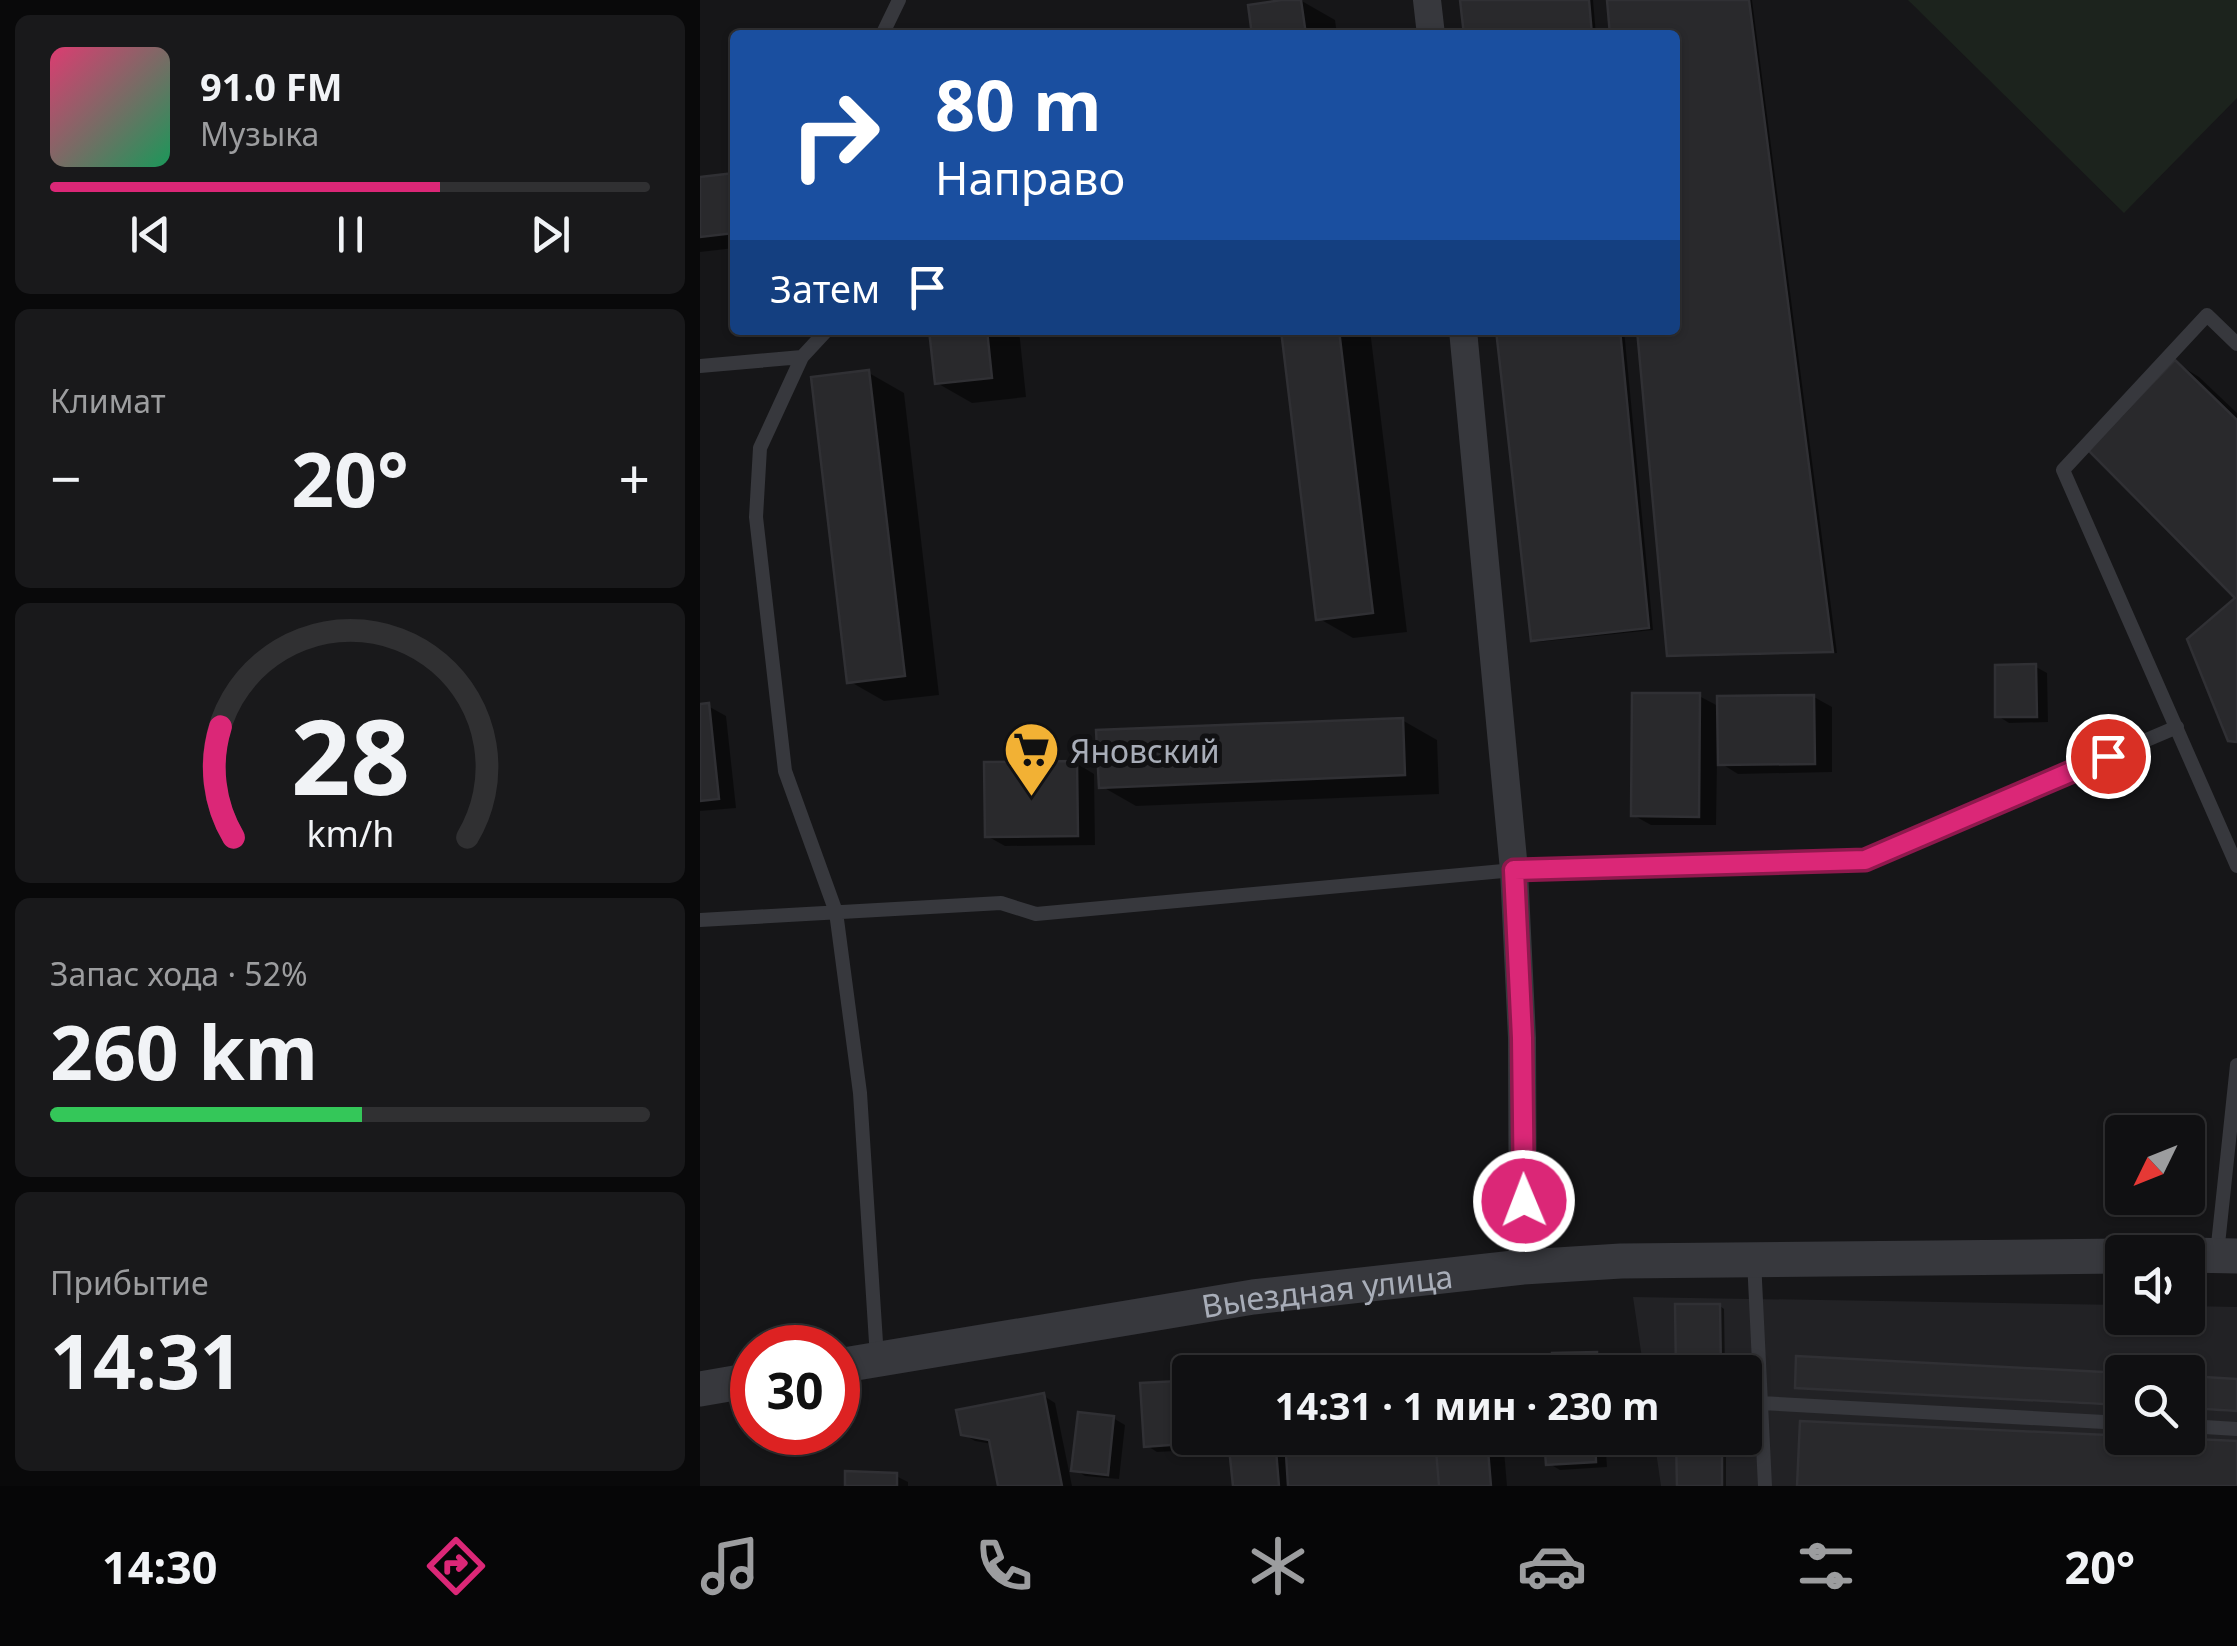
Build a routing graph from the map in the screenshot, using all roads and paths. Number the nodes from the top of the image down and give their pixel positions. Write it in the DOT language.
graph roads {
  1 [pos="899,0"];
  2 [pos="1427,0"];
  3 [pos="884,30"];
  4 [pos="1430,30"];
  5 [pos="822,335"];
  6 [pos="1463,335"];
  7 [pos="2237,344"];
  8 [pos="802,357"];
  9 [pos="700,366"];
  10 [pos="2177,727"];
  11 [pos="2237,866"];
  12 [pos="1514,870"];
  13 [pos="836,912"];
  14 [pos="700,920"];
  15 [pos="2237,1065"];
  16 [pos="2235,1106"];
  17 [pos="2214,1255"];
  18 [pos="2105,1256"];
  19 [pos="1754,1260"];
  20 [pos="1524,1267"];
  21 [pos="1759,1355"];
  22 [pos="877,1360"];
  23 [pos="860,1363"];
  24 [pos="730,1384"];
  25 [pos="700,1389"];
  26 [pos="1762,1402"];
  27 [pos="2105,1421"];
  28 [pos="2205,1427"];
  29 [pos="2237,1429"];
  30 [pos="1762,1430"];
  31 [pos="1764,1486"];
  1 -- 3 [label="lane"];
  2 -- 4 [label="street"];
  5 -- 8 [label="lane"];
  6 -- 12 [label="street"];
  7 -- 10 [label="lane"];
  8 -- 9 [label="lane"];
  8 -- 13 [label="lane"];
  10 -- 11 [label="lane"];
  10 -- 12 [label="lane"];
  12 -- 13 [label="lane"];
  12 -- 20 [label="street"];
  13 -- 14 [label="lane"];
  13 -- 22 [label="lane"];
  15 -- 16 [label="lane"];
  16 -- 17 [label="lane"];
  18 -- 19 [label="street, Выездная улица"];
  19 -- 20 [label="street, Выездная улица"];
  19 -- 21 [label="lane"];
  20 -- 22 [label="street, Выездная улица"];
  22 -- 23 [label="street, Выездная улица"];
  24 -- 25 [label="street"];
  26 -- 27 [label="lane"];
  28 -- 29 [label="lane"];
  30 -- 31 [label="lane"];
}
